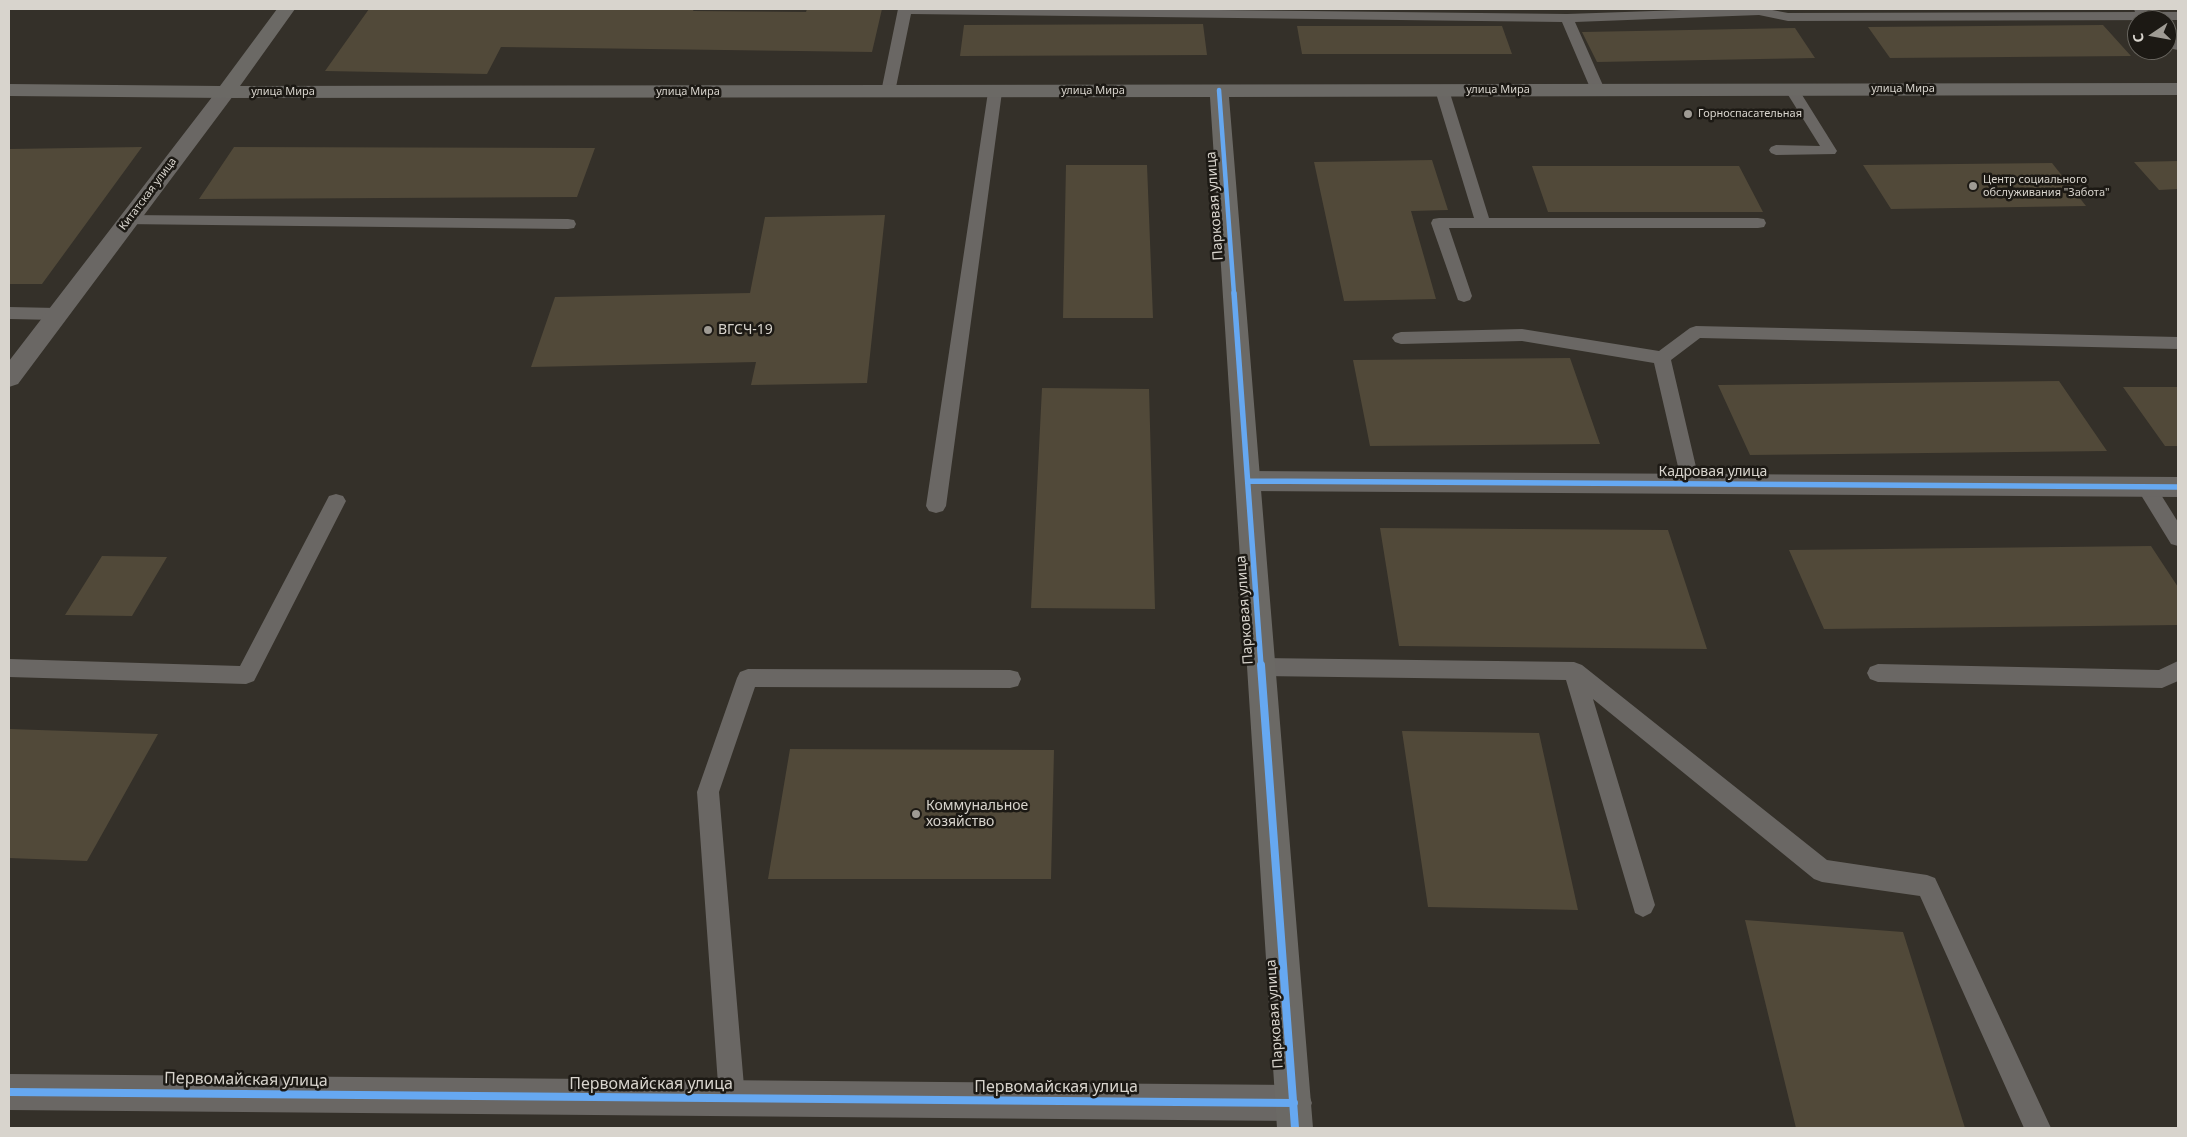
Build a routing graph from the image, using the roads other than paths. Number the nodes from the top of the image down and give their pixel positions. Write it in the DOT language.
graph roads {
  1 [pos="286,9"];
  2 [pos="904,9"];
  3 [pos="2127,15"];
  4 [pos="1567,18"];
  5 [pos="2178,89"];
  6 [pos="9,90"];
  7 [pos="1219,90"];
  8 [pos="1442,90"];
  9 [pos="1598,90"];
  10 [pos="1792,90"];
  11 [pos="226,92"];
  12 [pos="888,92"];
  13 [pos="995,92"];
  14 [pos="1776,150"];
  15 [pos="128,220"];
  16 [pos="1483,223"];
  17 [pos="1758,223"];
  18 [pos="568,224"];
  19 [pos="1464,296"];
  20 [pos="9,314"];
  21 [pos="57,314"];
  22 [pos="1401,338"];
  23 [pos="2178,343"];
  24 [pos="1662,358"];
  25 [pos="9,378"];
  26 [pos="1248,481"];
  27 [pos="1691,484"];
  28 [pos="2146,487"];
  29 [pos="2178,487"];
  30 [pos="336,501"];
  31 [pos="936,506"];
  32 [pos="2178,538"];
  33 [pos="1262,667"];
  34 [pos="9,668"];
  35 [pos="2178,670"];
  36 [pos="1574,671"];
  37 [pos="1878,674"];
  38 [pos="1010,680"];
  39 [pos="1643,905"];
  40 [pos="9,1092"];
  41 [pos="732,1098"];
  42 [pos="1294,1116"];
  43 [pos="2038,1128"];
  1 -- 11 [label="main road, Китатская улица"];
  2 -- 4 [label="lane"];
  2 -- 12 [label="lane"];
  3 -- 4 [label="lane"];
  4 -- 9 [label="lane"];
  5 -- 10 [label="main road, улица Мира"];
  6 -- 11 [label="main road, улица Мира"];
  7 -- 8 [label="main road, улица Мира"];
  7 -- 13 [label="main road, улица Мира"];
  7 -- 26 [label="main road, Парковая улица"];
  8 -- 9 [label="main road, улица Мира"];
  8 -- 16 [label="lane"];
  9 -- 10 [label="main road, улица Мира"];
  10 -- 14 [label="lane"];
  11 -- 12 [label="main road, улица Мира"];
  11 -- 15 [label="street, Китатская улица"];
  12 -- 13 [label="main road, улица Мира"];
  13 -- 31 [label="lane"];
  15 -- 18 [label="lane"];
  15 -- 21 [label="street, Китатская улица"];
  16 -- 17 [label="lane"];
  16 -- 19 [label="lane"];
  20 -- 21 [label="lane"];
  21 -- 25 [label="street, Китатская улица"];
  22 -- 24 [label="lane"];
  23 -- 24 [label="lane"];
  24 -- 27 [label="lane"];
  26 -- 27 [label="street, Кадровая улица"];
  26 -- 33 [label="main road, Парковая улица"];
  27 -- 28 [label="street, Кадровая улица"];
  28 -- 29 [label="street, Кадровая улица"];
  28 -- 32 [label="lane"];
  30 -- 34 [label="lane"];
  33 -- 36 [label="lane"];
  33 -- 42 [label="main road, Парковая улица"];
  35 -- 37 [label="lane"];
  36 -- 39 [label="lane"];
  36 -- 43 [label="lane"];
  38 -- 41 [label="lane"];
  40 -- 41 [label="street, Первомайская улица"];
  41 -- 42 [label="street, Первомайская улица"];
}
